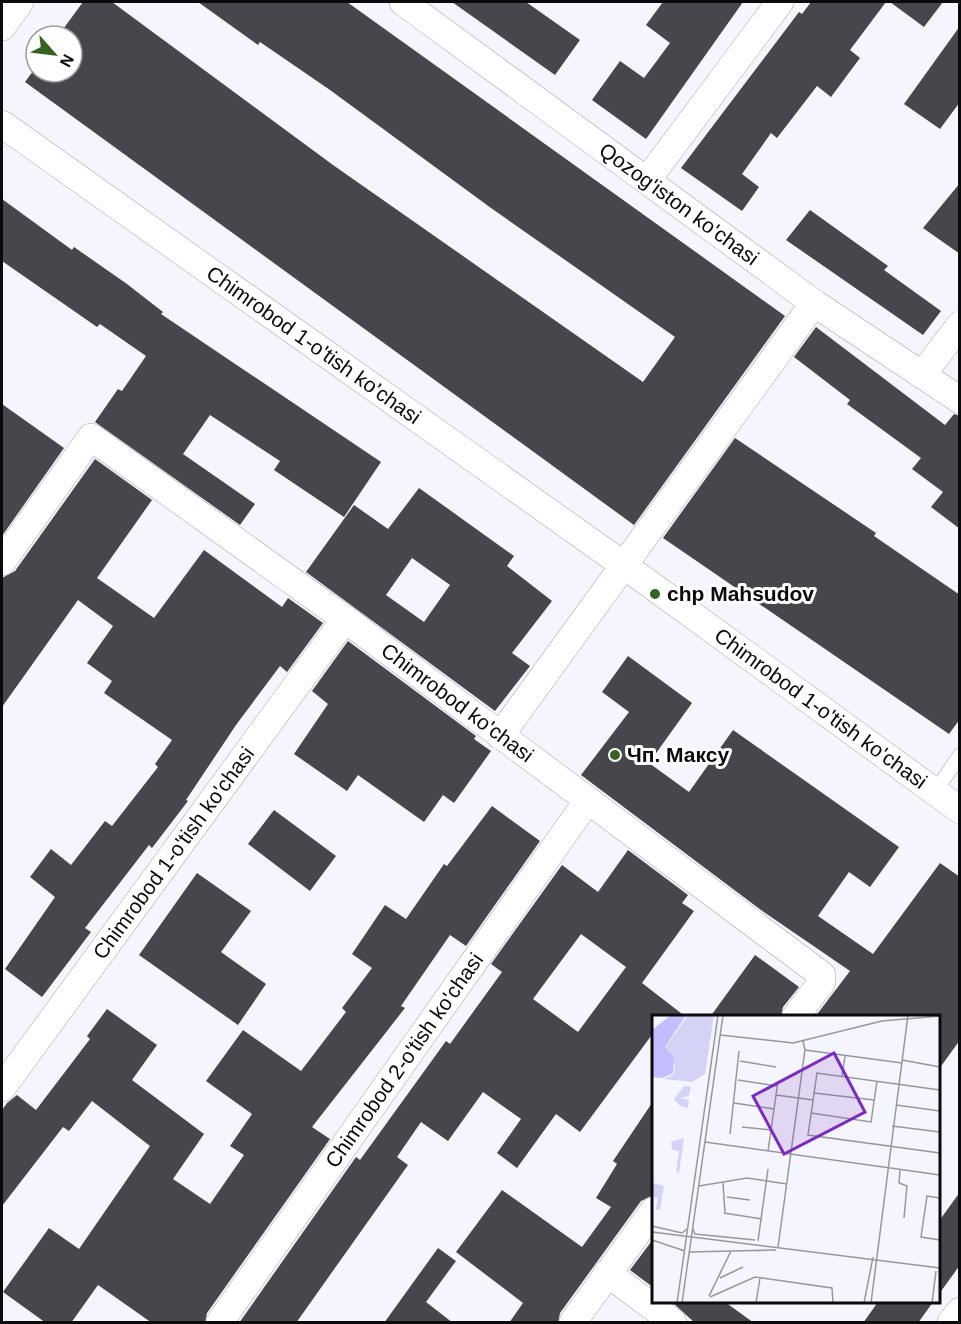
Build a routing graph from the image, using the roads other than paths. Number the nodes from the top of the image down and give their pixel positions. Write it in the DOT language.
graph roads {
  1 [pos="20,2"];
  2 [pos="403,2"];
  3 [pos="780,2"];
  4 [pos="2,27"];
  5 [pos="2,124"];
  6 [pos="648,179"];
  7 [pos="814,303"];
  8 [pos="960,326"];
  9 [pos="922,375"];
  10 [pos="960,400"];
  11 [pos="2,562"];
  12 [pos="625,566"];
  13 [pos="345,619"];
  14 [pos="500,736"];
  15 [pos="960,755"];
  16 [pos="935,792"];
  17 [pos="588,800"];
  18 [pos="960,810"];
  19 [pos="797,1015"];
  20 [pos="2,1088"];
  21 [pos="652,1213"];
  22 [pos="607,1274"];
  23 [pos="960,1311"];
  24 [pos="220,1323"];
  25 [pos="573,1323"];
  26 [pos="673,1323"];
  27 [pos="951,1323"];
  1 -- 4 [label="street"];
  2 -- 6 [label="street, Qozog'iston ko'chasi"];
  3 -- 6 [label="street"];
  5 -- 12 [label="street, Chimrobod 1-o'tish ko'chasi"];
  6 -- 7 [label="street, Qozog'iston ko'chasi"];
  7 -- 9 [label="street, Qozog'iston ko'chasi"];
  7 -- 12 [label="street"];
  8 -- 9 [label="street"];
  9 -- 10 [label="street, Qozog'iston ko'chasi"];
  11 -- 13 [label="street, Chimrobod ko'chasi"];
  12 -- 14 [label="street"];
  12 -- 16 [label="street, Chimrobod 1-o'tish ko'chasi"];
  13 -- 14 [label="street, Chimrobod ko'chasi"];
  13 -- 20 [label="street, Chimrobod 1-o'tish ko'chasi"];
  14 -- 17 [label="street, Chimrobod ko'chasi"];
  15 -- 16 [label="lane"];
  16 -- 18 [label="street, Chimrobod 1-o'tish ko'chasi"];
  17 -- 19 [label="street, Chimrobod ko'chasi"];
  17 -- 24 [label="street, Chimrobod 2-o'tish ko'chasi"];
  21 -- 22 [label="street"];
  22 -- 25 [label="street"];
  22 -- 26 [label="street"];
  23 -- 27 [label="street"];
}
